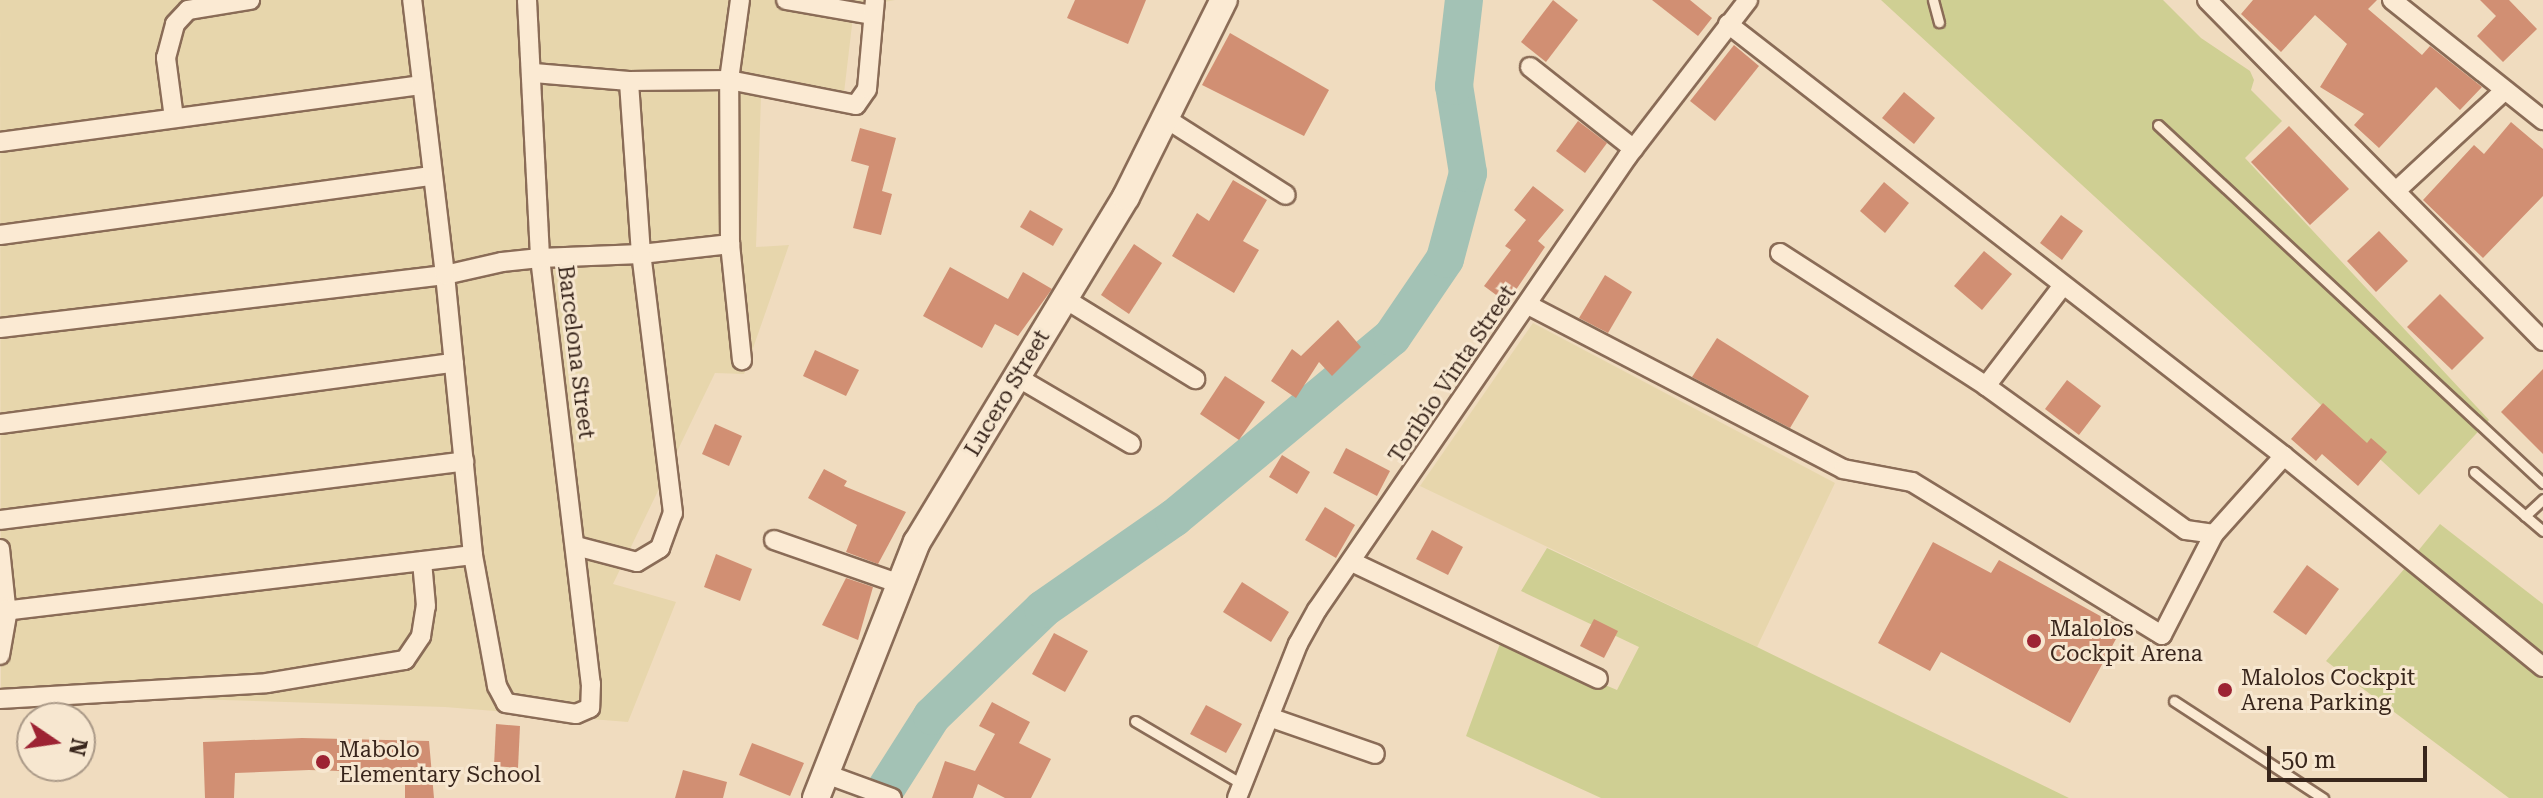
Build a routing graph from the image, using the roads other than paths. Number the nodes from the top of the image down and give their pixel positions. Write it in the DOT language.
graph roads {
  1 [pos="250,0"];
  2 [pos="412,0"];
  3 [pos="527,0"];
  4 [pos="740,0"];
  5 [pos="786,0"];
  6 [pos="1224,0"];
  7 [pos="1748,0"];
  8 [pos="1933,0"];
  9 [pos="2207,0"];
  10 [pos="2392,0"];
  11 [pos="874,7"];
  12 [pos="1939,22"];
  13 [pos="1728,24"];
  14 [pos="1530,67"];
  15 [pos="534,73"];
  16 [pos="729,80"];
  17 [pos="629,81"];
  18 [pos="422,85"];
  19 [pos="2505,90"];
  20 [pos="174,118"];
  21 [pos="1165,118"];
  22 [pos="2543,120"];
  23 [pos="2158,125"];
  24 [pos="0,142"];
  25 [pos="1634,149"];
  26 [pos="433,176"];
  27 [pos="2397,190"];
  28 [pos="1286,195"];
  29 [pos="0,235"];
  30 [pos="730,244"];
  31 [pos="1780,253"];
  32 [pos="641,254"];
  33 [pos="540,258"];
  34 [pos="445,275"];
  35 [pos="2061,288"];
  36 [pos="1065,299"];
  37 [pos="1528,305"];
  38 [pos="0,328"];
  39 [pos="2543,341"];
  40 [pos="742,360"];
  41 [pos="454,363"];
  42 [pos="1017,377"];
  43 [pos="1195,379"];
  44 [pos="1986,386"];
  45 [pos="0,424"];
  46 [pos="1131,444"];
  47 [pos="2284,456"];
  48 [pos="464,461"];
  49 [pos="2474,472"];
  50 [pos="2543,483"];
  51 [pos="2543,499"];
  52 [pos="2525,516"];
  53 [pos="0,520"];
  54 [pos="2543,531"];
  55 [pos="2214,534"];
  56 [pos="774,540"];
  57 [pos="576,546"];
  58 [pos="0,549"];
  59 [pos="473,555"];
  60 [pos="422,561"];
  61 [pos="1352,562"];
  62 [pos="900,584"];
  63 [pos="8,609"];
  64 [pos="0,655"];
  65 [pos="2543,667"];
  66 [pos="1598,679"];
  67 [pos="0,699"];
  68 [pos="2174,701"];
  69 [pos="1269,717"];
  70 [pos="1135,721"];
  71 [pos="1375,754"];
  72 [pos="826,774"];
  73 [pos="1239,791"];
  74 [pos="816,798"];
  75 [pos="892,798"];
  76 [pos="2323,798"];
  1 -- 20 [label="street"];
  2 -- 18 [label="street"];
  3 -- 15 [label="street, Barcelona Street"];
  4 -- 16 [label="street"];
  5 -- 11 [label="street"];
  6 -- 21 [label="street, Lucero Street"];
  7 -- 13 [label="street, Toribio Vinta Street"];
  8 -- 12 [label="lane"];
  9 -- 27 [label="street"];
  10 -- 19 [label="street"];
  11 -- 16 [label="street"];
  13 -- 25 [label="street, Toribio Vinta Street"];
  13 -- 35 [label="street"];
  14 -- 25 [label="street"];
  15 -- 17 [label="street"];
  15 -- 33 [label="street, Barcelona Street"];
  16 -- 17 [label="street"];
  16 -- 30 [label="street"];
  17 -- 32 [label="street"];
  18 -- 20 [label="street"];
  18 -- 26 [label="street"];
  19 -- 22 [label="street"];
  19 -- 27 [label="street"];
  20 -- 24 [label="street"];
  21 -- 28 [label="street"];
  21 -- 36 [label="street, Lucero Street"];
  23 -- 50 [label="lane"];
  25 -- 37 [label="street, Toribio Vinta Street"];
  26 -- 29 [label="street"];
  26 -- 34 [label="street"];
  27 -- 39 [label="street"];
  30 -- 32 [label="street"];
  30 -- 40 [label="street"];
  31 -- 44 [label="street"];
  32 -- 33 [label="street"];
  32 -- 57 [label="street"];
  33 -- 34 [label="street"];
  33 -- 57 [label="street, Barcelona Street"];
  34 -- 38 [label="street"];
  34 -- 41 [label="street"];
  35 -- 44 [label="street"];
  35 -- 47 [label="street"];
  36 -- 42 [label="street, Lucero Street"];
  36 -- 43 [label="street"];
  37 -- 55 [label="street"];
  37 -- 61 [label="street, Toribio Vinta Street"];
  41 -- 45 [label="street"];
  41 -- 48 [label="street"];
  42 -- 46 [label="street"];
  42 -- 62 [label="street, Lucero Street"];
  44 -- 55 [label="street"];
  47 -- 55 [label="street"];
  47 -- 65 [label="street"];
  48 -- 53 [label="street"];
  48 -- 59 [label="street"];
  49 -- 52 [label="lane"];
  51 -- 52 [label="lane"];
  52 -- 54 [label="lane"];
  56 -- 62 [label="street"];
  57 -- 59 [label="street, Barcelona Street"];
  58 -- 63 [label="street"];
  59 -- 60 [label="street"];
  60 -- 63 [label="street"];
  60 -- 67 [label="street"];
  61 -- 66 [label="street"];
  61 -- 69 [label="street, Toribio Vinta Street"];
  62 -- 72 [label="street, Lucero Street"];
  63 -- 64 [label="street"];
  68 -- 76 [label="lane"];
  69 -- 71 [label="street"];
  69 -- 73 [label="street, Toribio Vinta Street"];
  70 -- 73 [label="lane"];
  72 -- 74 [label="street, Lucero Street"];
  72 -- 75 [label="street"];
}
